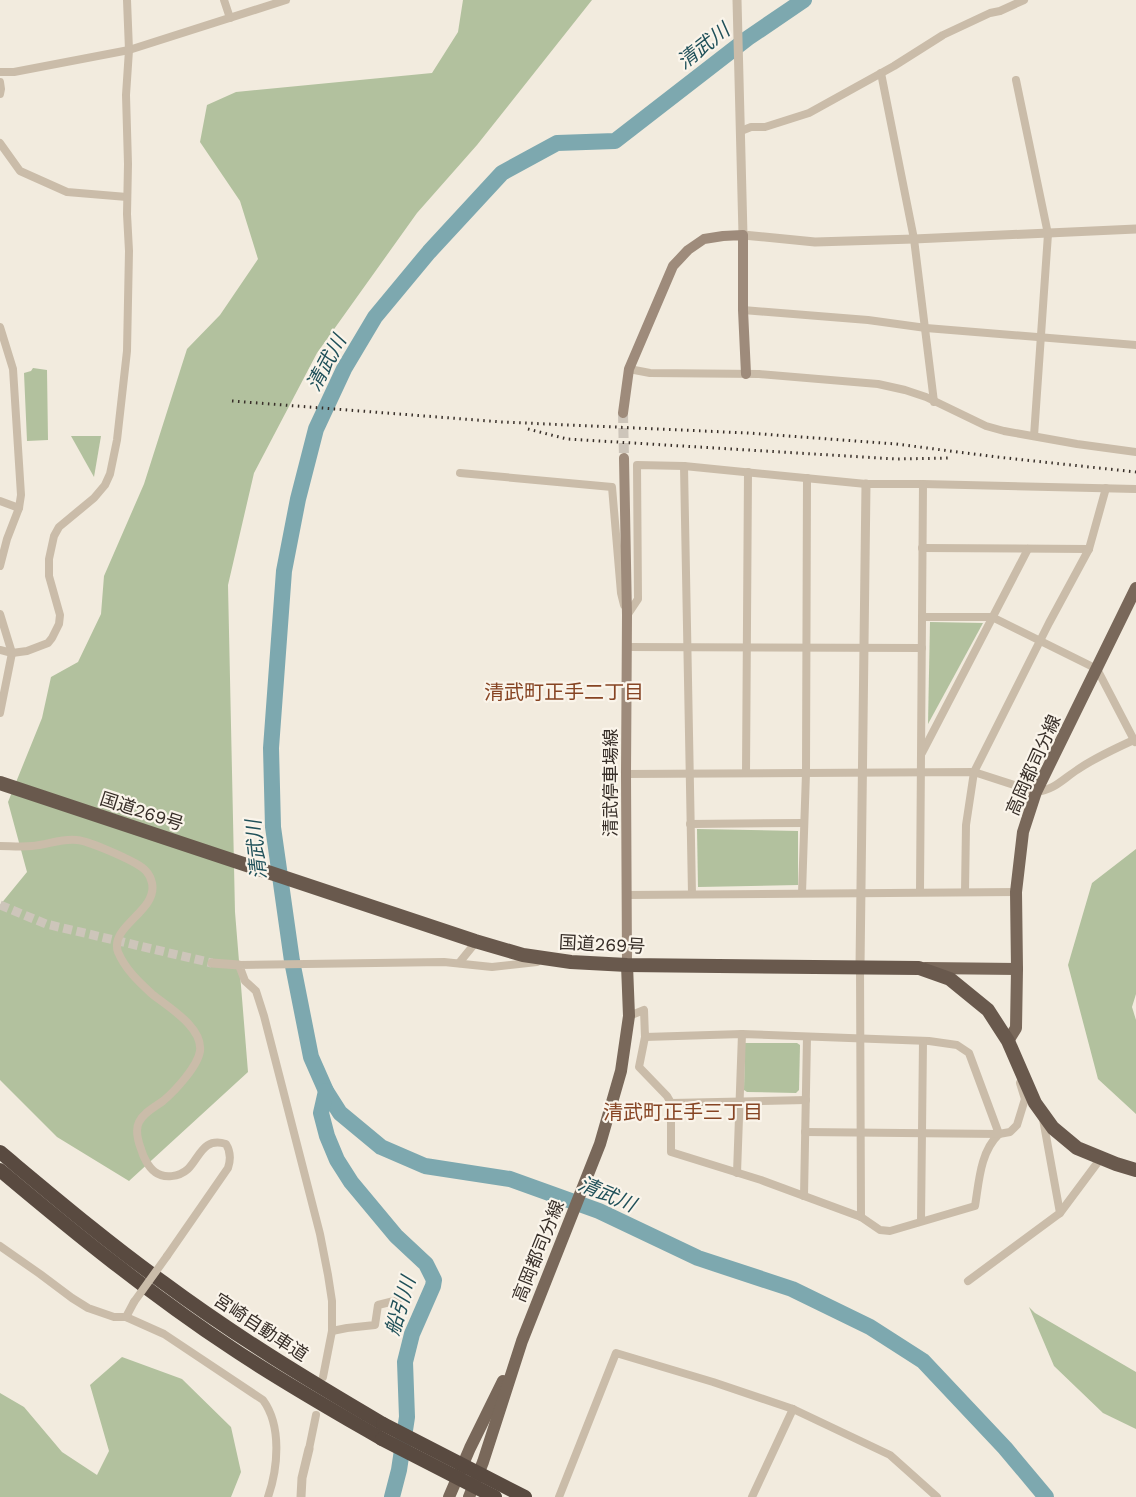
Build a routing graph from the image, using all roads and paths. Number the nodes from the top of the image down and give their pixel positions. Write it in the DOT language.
graph roads {
  1 [pos="126,0"];
  2 [pos="224,0"];
  3 [pos="286,0"];
  4 [pos="737,0"];
  5 [pos="1024,0"];
  6 [pos="230,18"];
  7 [pos="129,50"];
  8 [pos="0,72"];
  9 [pos="881,73"];
  10 [pos="1016,80"];
  11 [pos="0,82"];
  12 [pos="0,94"];
  13 [pos="741,131"];
  14 [pos="0,143"];
  15 [pos="127,197"];
  16 [pos="1136,229"];
  17 [pos="1048,234"];
  18 [pos="743,235"];
  19 [pos="914,239"];
  20 [pos="743,310"];
  21 [pos="0,327"];
  22 [pos="926,328"];
  23 [pos="1041,337"];
  24 [pos="1136,345"];
  25 [pos="629,369"];
  26 [pos="746,374"];
  27 [pos="934,402"];
  28 [pos="623,413"];
  29 [pos="1034,436"];
  30 [pos="1136,452"];
  31 [pos="624,458"];
  32 [pos="684,466"];
  33 [pos="748,472"];
  34 [pos="460,473"];
  35 [pos="807,478"];
  36 [pos="866,484"];
  37 [pos="923,484"];
  38 [pos="1106,488"];
  39 [pos="1136,489"];
  40 [pos="0,501"];
  41 [pos="19,508"];
  42 [pos="922,548"];
  43 [pos="1028,549"];
  44 [pos="1089,549"];
  45 [pos="0,566"];
  46 [pos="1135,595"];
  47 [pos="0,614"];
  48 [pos="627,615"];
  49 [pos="922,617"];
  50 [pos="992,617"];
  51 [pos="1040,641"];
  52 [pos="627,647"];
  53 [pos="687,647"];
  54 [pos="747,647"];
  55 [pos="807,647"];
  56 [pos="864,648"];
  57 [pos="922,648"];
  58 [pos="0,650"];
  59 [pos="12,653"];
  60 [pos="1097,669"];
  61 [pos="0,713"];
  62 [pos="1135,741"];
  63 [pos="921,756"];
  64 [pos="974,771"];
  65 [pos="862,772"];
  66 [pos="921,772"];
  67 [pos="746,773"];
  68 [pos="806,773"];
  69 [pos="626,774"];
  70 [pos="690,774"];
  71 [pos="0,783"];
  72 [pos="1036,792"];
  73 [pos="804,823"];
  74 [pos="690,824"];
  75 [pos="0,846"];
  76 [pos="861,892"];
  77 [pos="920,892"];
  78 [pos="965,892"];
  79 [pos="1016,892"];
  80 [pos="802,893"];
  81 [pos="627,894"];
  82 [pos="692,894"];
  83 [pos="475,941"];
  84 [pos="571,962"];
  85 [pos="212,963"];
  86 [pos="459,963"];
  87 [pos="627,964"];
  88 [pos="239,965"];
  89 [pos="860,967"];
  90 [pos="919,968"];
  91 [pos="1017,969"];
  92 [pos="629,1016"];
  93 [pos="742,1034"];
  94 [pos="645,1037"];
  95 [pos="807,1037"];
  96 [pos="860,1039"];
  97 [pos="923,1041"];
  98 [pos="1008,1041"];
  99 [pos="806,1100"];
  100 [pos="740,1102"];
  101 [pos="670,1104"];
  102 [pos="1041,1112"];
  103 [pos="805,1132"];
  104 [pos="861,1133"];
  105 [pos="923,1133"];
  106 [pos="999,1134"];
  107 [pos="0,1152"];
  108 [pos="1101,1158"];
  109 [pos="0,1170"];
  110 [pos="1136,1170"];
  111 [pos="737,1173"];
  112 [pos="804,1196"];
  113 [pos="1060,1213"];
  114 [pos="861,1217"];
  115 [pos="921,1221"];
  116 [pos="0,1246"];
  117 [pos="968,1281"];
  118 [pos="398,1299"];
  119 [pos="126,1317"];
  120 [pos="332,1331"];
  121 [pos="522,1341"];
  122 [pos="323,1377"];
  123 [pos="793,1409"];
  124 [pos="316,1415"];
  125 [pos="309,1449"];
  126 [pos="268,1497"];
  127 [pos="301,1497"];
  128 [pos="449,1497"];
  129 [pos="469,1497"];
  130 [pos="495,1497"];
  131 [pos="525,1497"];
  132 [pos="559,1497"];
  133 [pos="752,1497"];
  134 [pos="937,1497"];
  1 -- 7 [label="street"];
  2 -- 6 [label="street"];
  3 -- 6 [label="street"];
  4 -- 13 [label="street"];
  5 -- 9 [label="street"];
  6 -- 7 [label="street"];
  7 -- 8 [label="street"];
  7 -- 15 [label="street"];
  9 -- 13 [label="street"];
  9 -- 19 [label="street"];
  10 -- 17 [label="street"];
  11 -- 12 [label="street"];
  13 -- 18 [label="street"];
  14 -- 15 [label="street"];
  15 -- 59 [label="street"];
  16 -- 17 [label="street"];
  17 -- 19 [label="street"];
  17 -- 23 [label="street"];
  18 -- 19 [label="street"];
  18 -- 20 [label="main road"];
  18 -- 25 [label="main road"];
  19 -- 22 [label="street"];
  20 -- 22 [label="street"];
  20 -- 26 [label="main road"];
  21 -- 41 [label="street"];
  22 -- 23 [label="street"];
  22 -- 27 [label="street"];
  23 -- 24 [label="street"];
  23 -- 29 [label="street"];
  25 -- 26 [label="street"];
  25 -- 28 [label="main road"];
  26 -- 27 [label="street"];
  27 -- 29 [label="street"];
  29 -- 30 [label="street"];
  31 -- 48 [label="main road, 清武停車場線"];
  32 -- 33 [label="street"];
  32 -- 48 [label="street"];
  32 -- 53 [label="street"];
  33 -- 35 [label="street"];
  33 -- 54 [label="street"];
  34 -- 48 [label="street"];
  35 -- 36 [label="street"];
  35 -- 55 [label="street"];
  36 -- 37 [label="street"];
  36 -- 56 [label="street"];
  37 -- 38 [label="street"];
  37 -- 42 [label="street"];
  38 -- 39 [label="street"];
  38 -- 44 [label="street"];
  40 -- 41 [label="street"];
  41 -- 45 [label="street"];
  42 -- 43 [label="street"];
  42 -- 49 [label="street"];
  43 -- 44 [label="street"];
  43 -- 50 [label="street"];
  44 -- 51 [label="street"];
  46 -- 60 [label="main road, 高岡都司分線"];
  47 -- 59 [label="street"];
  48 -- 52 [label="main road, 清武停車場線"];
  49 -- 50 [label="street"];
  49 -- 57 [label="street"];
  50 -- 51 [label="street"];
  50 -- 63 [label="street"];
  51 -- 60 [label="street"];
  51 -- 64 [label="street"];
  52 -- 53 [label="street"];
  52 -- 69 [label="main road, 清武停車場線"];
  53 -- 54 [label="street"];
  53 -- 70 [label="street"];
  54 -- 55 [label="street"];
  54 -- 67 [label="street"];
  55 -- 56 [label="street"];
  55 -- 68 [label="street"];
  56 -- 57 [label="street"];
  56 -- 65 [label="street"];
  57 -- 63 [label="street"];
  58 -- 59 [label="street"];
  59 -- 61 [label="street"];
  60 -- 62 [label="street"];
  60 -- 72 [label="main road, 高岡都司分線"];
  62 -- 72 [label="street"];
  63 -- 66 [label="street"];
  64 -- 66 [label="street"];
  64 -- 72 [label="street"];
  64 -- 78 [label="street"];
  65 -- 66 [label="street"];
  65 -- 68 [label="street"];
  65 -- 76 [label="street"];
  66 -- 77 [label="street"];
  67 -- 68 [label="street"];
  67 -- 70 [label="street"];
  68 -- 73 [label="street"];
  69 -- 70 [label="street"];
  69 -- 81 [label="main road, 清武停車場線"];
  70 -- 74 [label="street"];
  71 -- 83 [label="highway, 国道269号"];
  72 -- 79 [label="main road, 高岡都司分線"];
  73 -- 74 [label="street"];
  73 -- 80 [label="street"];
  74 -- 82 [label="street"];
  75 -- 119 [label="street, bridge"];
  76 -- 77 [label="street"];
  76 -- 80 [label="street"];
  76 -- 89 [label="street"];
  77 -- 78 [label="street"];
  78 -- 79 [label="street"];
  79 -- 91 [label="main road, 高岡都司分線"];
  80 -- 82 [label="street"];
  81 -- 82 [label="street"];
  81 -- 87 [label="main road, 清武停車場線"];
  83 -- 84 [label="highway, 国道269号"];
  83 -- 86 [label="street"];
  84 -- 86 [label="street"];
  84 -- 87 [label="highway, 国道269号"];
  85 -- 88 [label="street"];
  86 -- 88 [label="street"];
  87 -- 89 [label="highway, 国道269号"];
  87 -- 92 [label="main road, 高岡都司分線"];
  88 -- 120 [label="street"];
  89 -- 90 [label="highway, 国道269号"];
  89 -- 96 [label="street"];
  90 -- 91 [label="main road"];
  90 -- 98 [label="highway, 国道269号"];
  91 -- 98 [label="main road, 高岡都司分線"];
  92 -- 94 [label="street"];
  92 -- 121 [label="main road, 高岡都司分線"];
  93 -- 94 [label="street"];
  93 -- 95 [label="street"];
  93 -- 100 [label="street"];
  94 -- 101 [label="street"];
  95 -- 96 [label="street"];
  95 -- 99 [label="street"];
  96 -- 97 [label="street"];
  96 -- 104 [label="street"];
  97 -- 105 [label="street"];
  97 -- 106 [label="street"];
  98 -- 102 [label="highway, 国道269号"];
  98 -- 106 [label="street"];
  99 -- 100 [label="street"];
  99 -- 103 [label="street"];
  100 -- 101 [label="street"];
  100 -- 111 [label="street"];
  101 -- 111 [label="street"];
  102 -- 108 [label="highway, 国道269号"];
  102 -- 113 [label="street"];
  103 -- 104 [label="street"];
  103 -- 112 [label="street"];
  104 -- 105 [label="street"];
  104 -- 114 [label="street"];
  105 -- 106 [label="street"];
  105 -- 115 [label="street"];
  106 -- 115 [label="street"];
  107 -- 131 [label="highway, 宮崎自動車道, bridge"];
  108 -- 110 [label="highway, 国道269号"];
  108 -- 113 [label="street"];
  109 -- 130 [label="highway, 宮崎自動車道, bridge"];
  111 -- 112 [label="street"];
  112 -- 114 [label="street"];
  113 -- 117 [label="street"];
  114 -- 115 [label="street"];
  116 -- 119 [label="street"];
  118 -- 120 [label="street"];
  119 -- 126 [label="street"];
  120 -- 122 [label="street"];
  121 -- 128 [label="main road, 高岡都司分線"];
  121 -- 129 [label="main road, 高岡都司分線"];
  123 -- 132 [label="street"];
  123 -- 133 [label="street"];
  123 -- 134 [label="street"];
  124 -- 125 [label="street"];
  125 -- 127 [label="street"];
}
